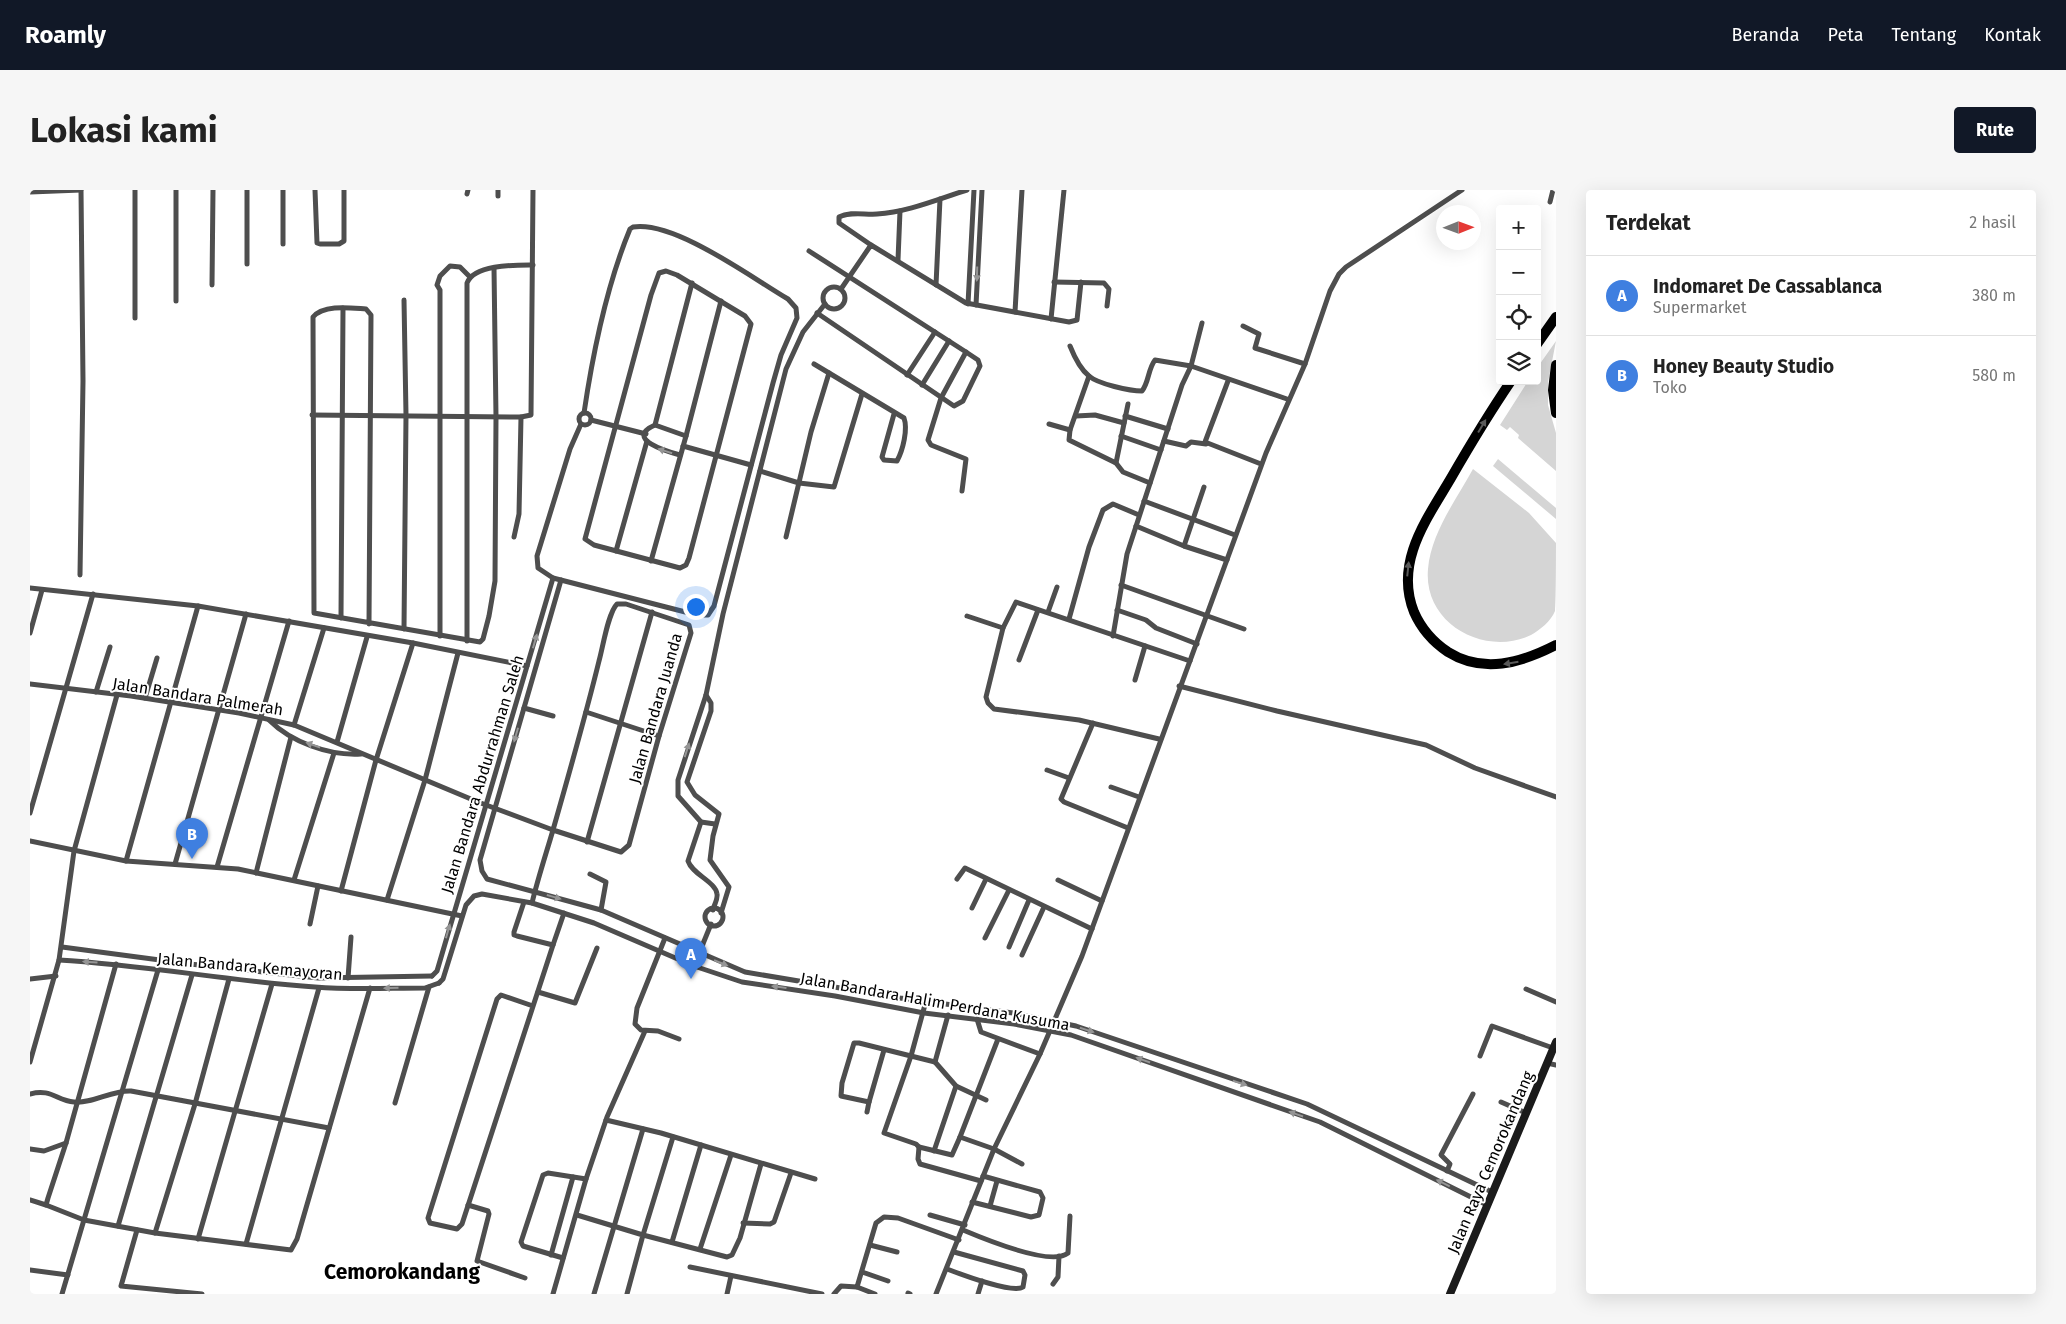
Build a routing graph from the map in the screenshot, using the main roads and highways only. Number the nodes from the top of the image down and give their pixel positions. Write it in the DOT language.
graph roads {
  1 [pos="1556,317"];
  2 [pos="1540,340"];
  3 [pos="1556,366"];
  4 [pos="1509,385"];
  5 [pos="1556,413"];
  6 [pos="1556,646"];
  7 [pos="1555,1045"];
  8 [pos="1450,1294"];
  1 -- 2 [label="highway"];
  3 -- 5 [label="highway"];
  6 -- 4 [label="highway, one-way"];
  7 -- 8 [label="main road, Jalan Raya Cemorokandang"];
}
